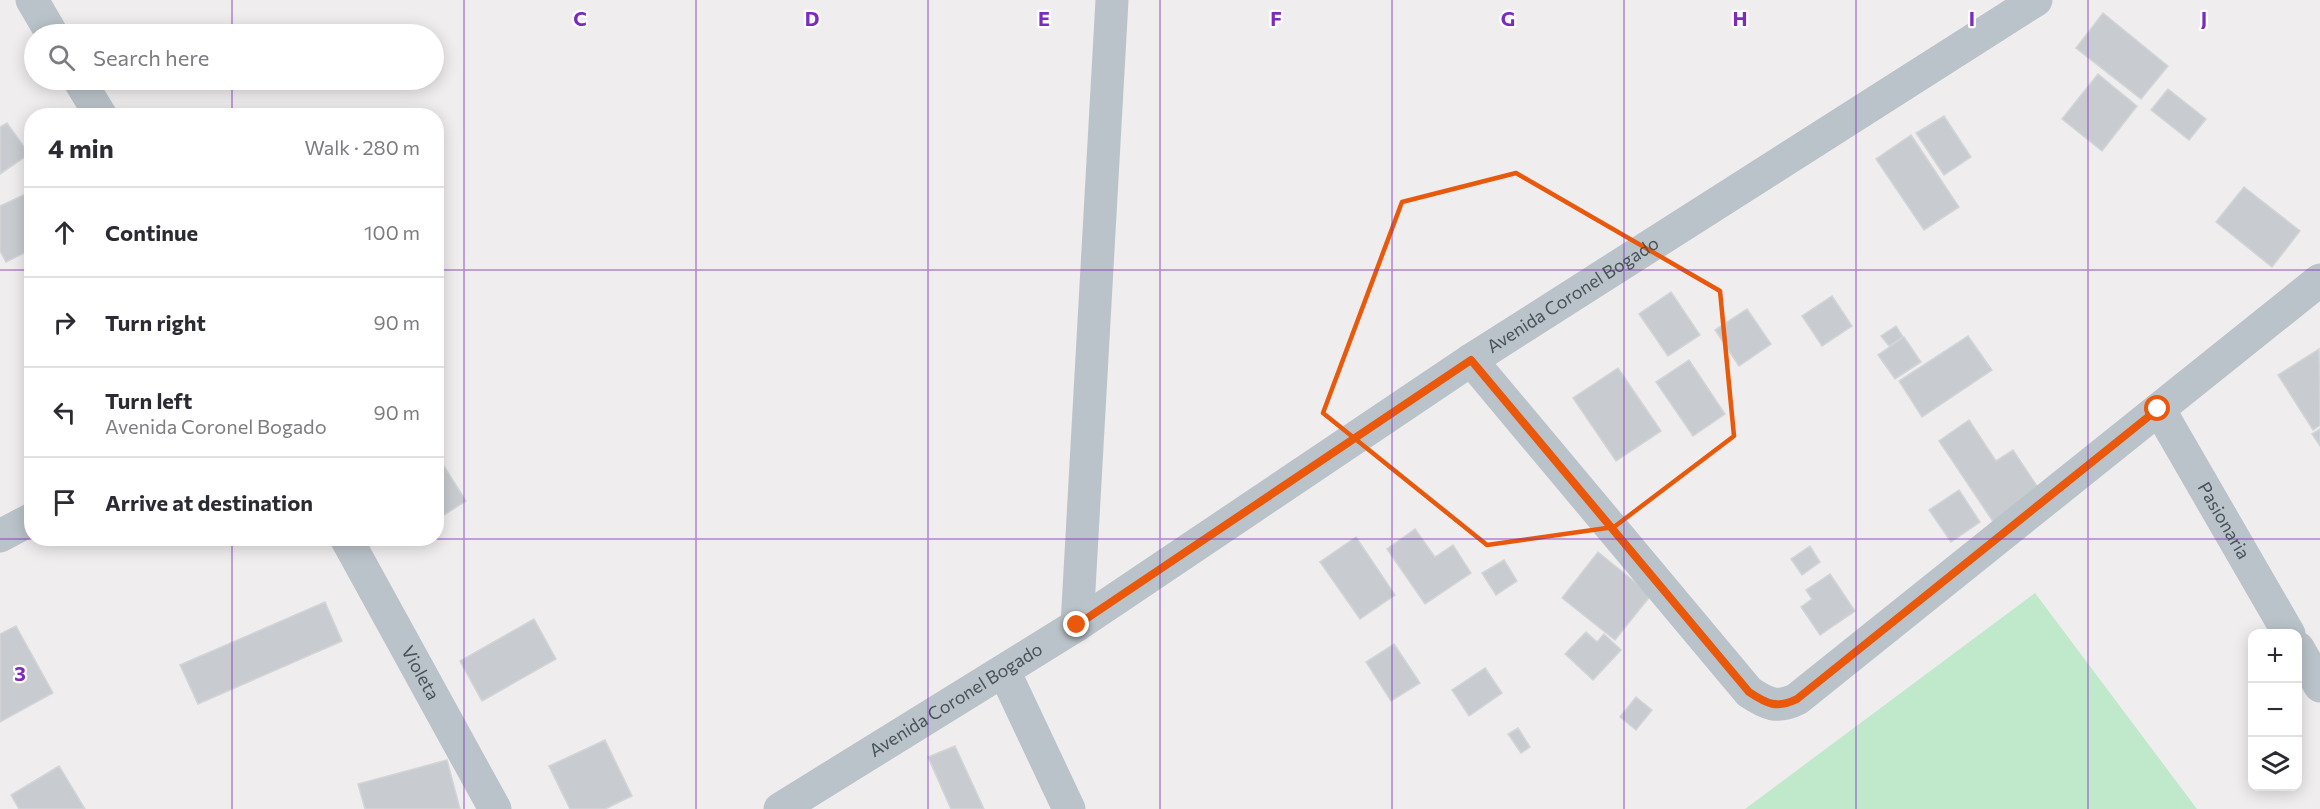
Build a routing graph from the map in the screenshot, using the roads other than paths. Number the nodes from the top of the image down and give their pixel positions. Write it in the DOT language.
graph roads {
  1 [pos="32,0"];
  2 [pos="1112,0"];
  3 [pos="2036,0"];
  4 [pos="46,24"];
  5 [pos="85,90"];
  6 [pos="96,108"];
  7 [pos="2320,280"];
  8 [pos="1471,360"];
  9 [pos="2158,409"];
  10 [pos="24,523"];
  11 [pos="0,536"];
  12 [pos="350,546"];
  13 [pos="1077,625"];
  14 [pos="2287,629"];
  15 [pos="2302,655"];
  16 [pos="1004,671"];
  17 [pos="2320,686"];
  18 [pos="495,809"];
  19 [pos="780,809"];
  20 [pos="1069,809"];
  1 -- 4 [label="street"];
  2 -- 13 [label="street"];
  3 -- 8 [label="street, Avenida Coronel Bogado"];
  5 -- 6 [label="street"];
  7 -- 9 [label="street"];
  8 -- 9 [label="street"];
  8 -- 13 [label="street, Avenida Coronel Bogado"];
  9 -- 14 [label="street, Pasionaria"];
  10 -- 11 [label="street"];
  12 -- 18 [label="street, Violeta"];
  13 -- 16 [label="street, Avenida Coronel Bogado"];
  15 -- 17 [label="street"];
  16 -- 19 [label="street, Avenida Coronel Bogado"];
  16 -- 20 [label="street"];
}
